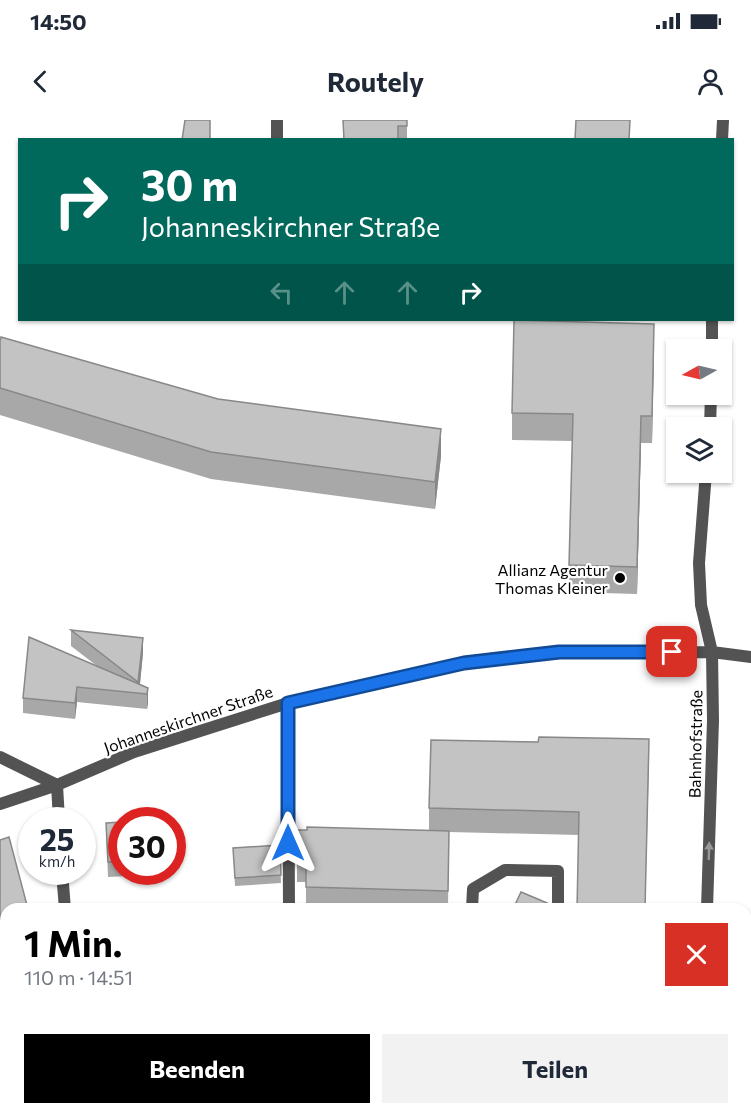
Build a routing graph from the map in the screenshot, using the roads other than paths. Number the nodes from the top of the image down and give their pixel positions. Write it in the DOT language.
graph roads {
  1 [pos="277,120"];
  2 [pos="723,120"];
  3 [pos="277,138"];
  4 [pos="722,138"];
  5 [pos="712,321"];
  6 [pos="712,339"];
  7 [pos="705,483"];
  8 [pos="712,652"];
  9 [pos="751,657"];
  10 [pos="288,703"];
  11 [pos="0,757"];
  12 [pos="57,785"];
  13 [pos="0,804"];
  14 [pos="58,807"];
  15 [pos="63,885"];
  16 [pos="65,903"];
  17 [pos="289,903"];
  18 [pos="472,903"];
  19 [pos="558,903"];
  20 [pos="707,903"];
  1 -- 3 [label="street"];
  2 -- 4 [label="street"];
  5 -- 6 [label="street"];
  7 -- 8 [label="street, Bahnhofstraße"];
  8 -- 9 [label="street, Johanneskirchner Straße"];
  8 -- 10 [label="street, Johanneskirchner Straße"];
  20 -- 8 [label="street, Bahnhofstraße, one-way"];
  10 -- 12 [label="street, Johanneskirchner Straße"];
  10 -- 17 [label="street"];
  11 -- 12 [label="street"];
  12 -- 13 [label="street, Johanneskirchner Straße"];
  12 -- 14 [label="street"];
  15 -- 16 [label="street"];
  18 -- 19 [label="street"];
}
